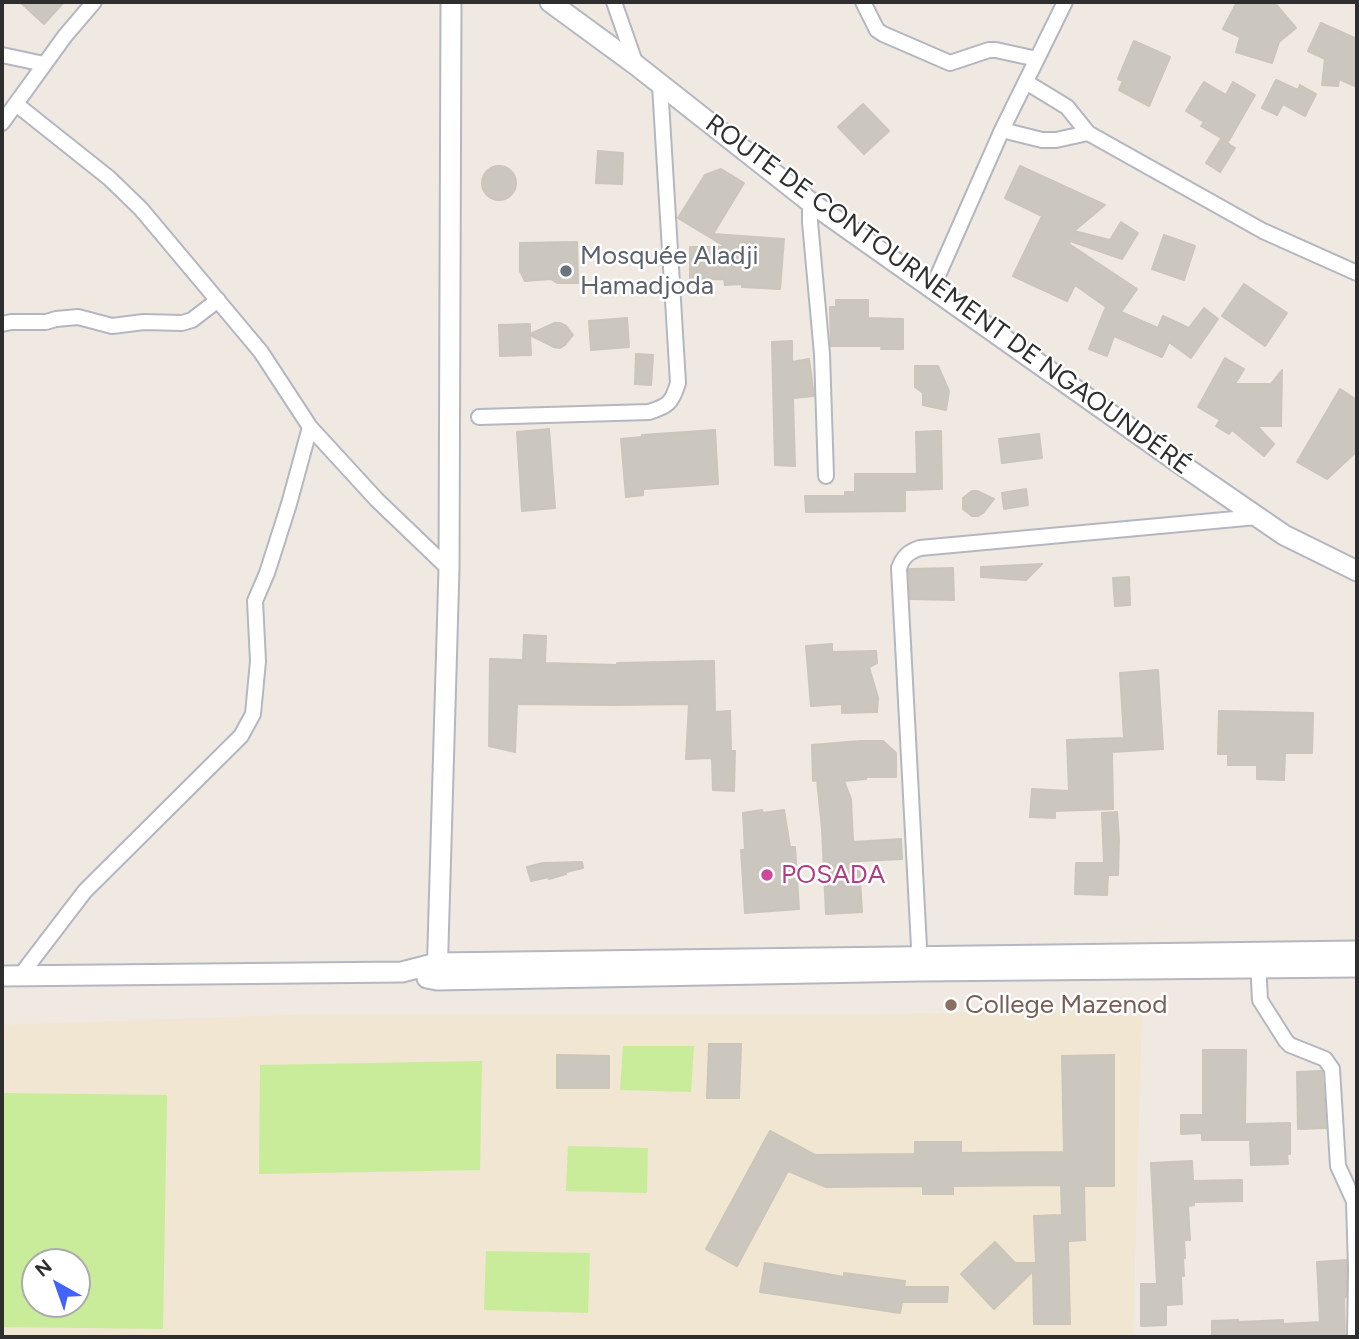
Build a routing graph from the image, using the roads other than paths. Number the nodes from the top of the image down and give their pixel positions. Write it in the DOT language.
graph roads {
  1 [pos="94,2"];
  2 [pos="451,2"];
  3 [pos="550,2"];
  4 [pos="614,2"];
  5 [pos="863,2"];
  6 [pos="1065,2"];
  7 [pos="2,55"];
  8 [pos="1038,59"];
  9 [pos="44,64"];
  10 [pos="636,65"];
  11 [pos="1026,82"];
  12 [pos="660,85"];
  13 [pos="16,104"];
  14 [pos="2,123"];
  15 [pos="1002,130"];
  16 [pos="1088,133"];
  17 [pos="810,202"];
  18 [pos="1357,273"];
  19 [pos="932,289"];
  20 [pos="218,300"];
  21 [pos="2,324"];
  22 [pos="479,417"];
  23 [pos="310,427"];
  24 [pos="826,476"];
  25 [pos="1257,517"];
  26 [pos="449,569"];
  27 [pos="1357,571"];
  28 [pos="1357,951"];
  29 [pos="1258,960"];
  30 [pos="920,964"];
  31 [pos="1357,967"];
  32 [pos="437,972"];
  33 [pos="11,976"];
  34 [pos="1355,1337"];
  1 -- 9 [label="street"];
  2 -- 26 [label="street"];
  3 -- 10 [label="street, ROUTE DE CONTOURNEMENT DE NGAOUNDÉRÉ"];
  4 -- 10 [label="street"];
  5 -- 8 [label="street"];
  6 -- 8 [label="street"];
  7 -- 9 [label="street"];
  8 -- 11 [label="street"];
  9 -- 13 [label="street"];
  10 -- 12 [label="street, ROUTE DE CONTOURNEMENT DE NGAOUNDÉRÉ"];
  11 -- 15 [label="street"];
  11 -- 16 [label="street"];
  12 -- 17 [label="street, ROUTE DE CONTOURNEMENT DE NGAOUNDÉRÉ"];
  12 -- 22 [label="street"];
  13 -- 14 [label="street"];
  13 -- 20 [label="street"];
  15 -- 16 [label="street"];
  15 -- 19 [label="street"];
  16 -- 18 [label="street"];
  17 -- 19 [label="street, ROUTE DE CONTOURNEMENT DE NGAOUNDÉRÉ"];
  17 -- 24 [label="street"];
  19 -- 25 [label="street, ROUTE DE CONTOURNEMENT DE NGAOUNDÉRÉ"];
  20 -- 21 [label="street"];
  20 -- 23 [label="street"];
  23 -- 26 [label="street"];
  23 -- 33 [label="street"];
  25 -- 27 [label="street, ROUTE DE CONTOURNEMENT DE NGAOUNDÉRÉ"];
  25 -- 30 [label="street"];
  26 -- 32 [label="street"];
  28 -- 29 [label="street"];
  29 -- 30 [label="street"];
  29 -- 31 [label="street"];
  29 -- 34 [label="street"];
  30 -- 32 [label="street"];
  32 -- 33 [label="street"];
}
